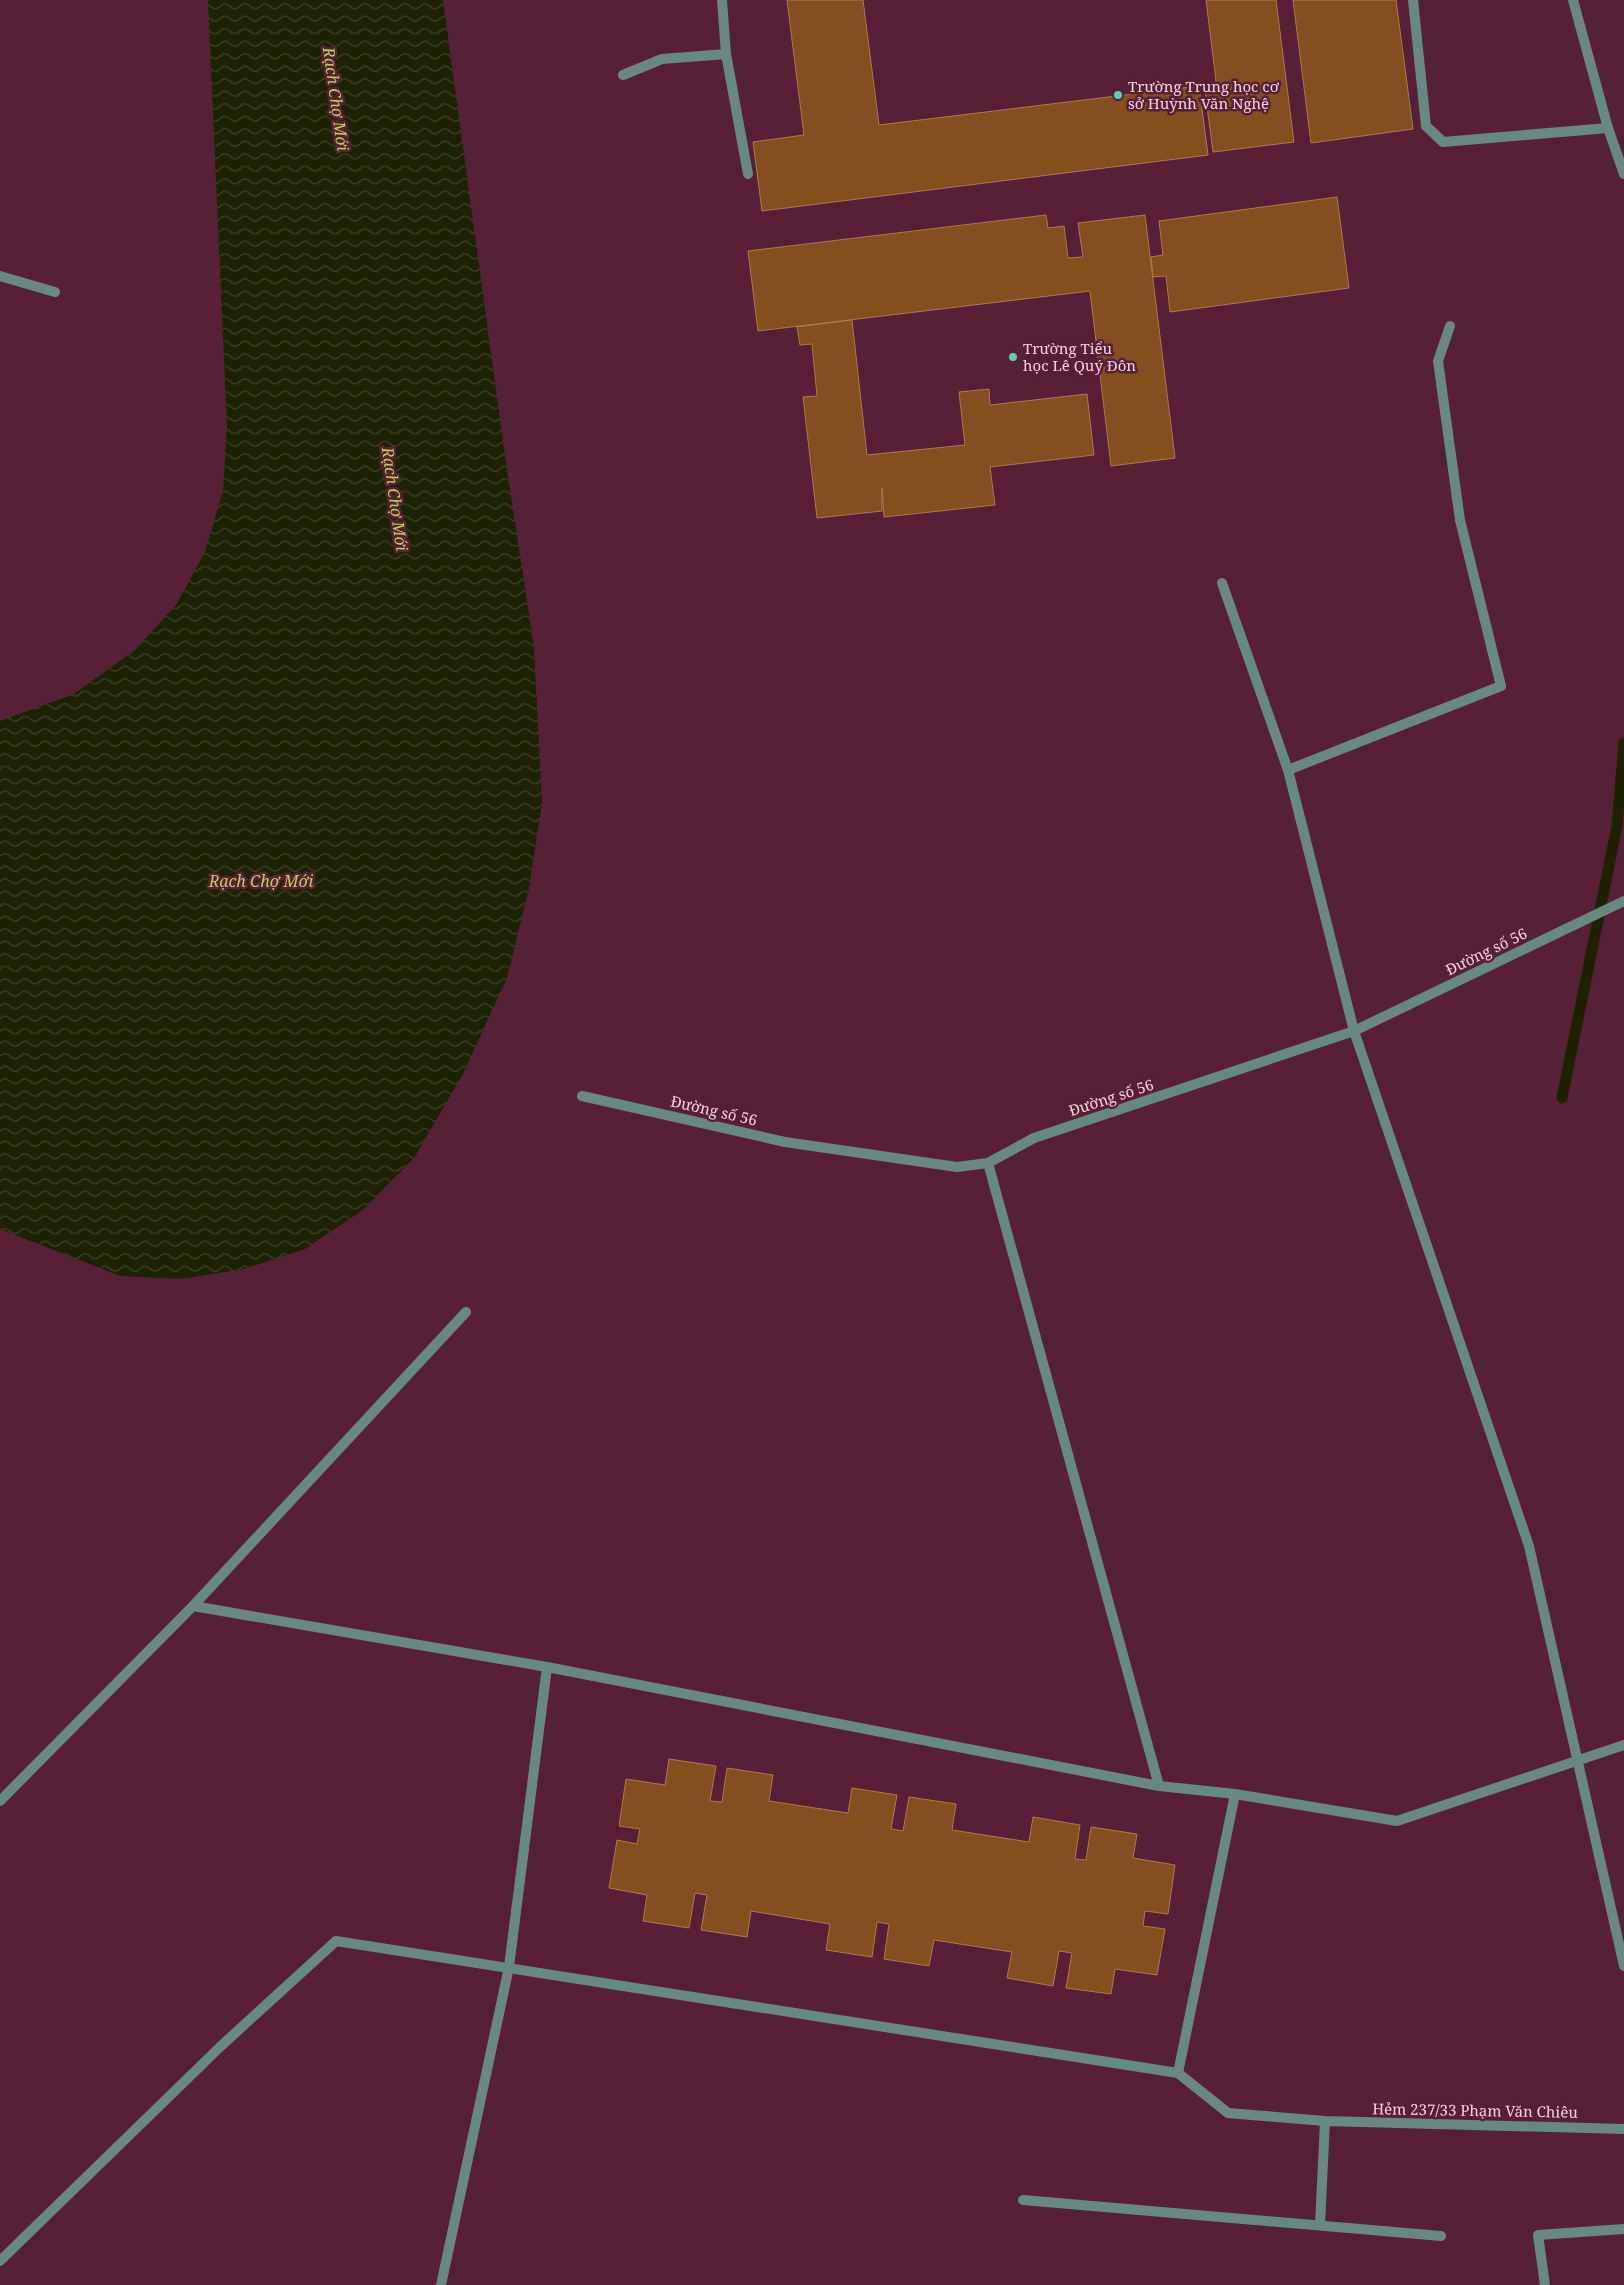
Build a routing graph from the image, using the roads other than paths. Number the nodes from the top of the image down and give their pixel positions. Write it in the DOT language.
graph roads {
  1 [pos="722,0"];
  2 [pos="1413,0"];
  3 [pos="1573,0"];
  4 [pos="726,54"];
  5 [pos="623,75"];
  6 [pos="1608,128"];
  7 [pos="748,174"];
  8 [pos="1624,174"];
  9 [pos="0,276"];
  10 [pos="54,292"];
  11 [pos="1450,326"];
  12 [pos="1222,583"];
  13 [pos="1288,770"];
  14 [pos="1624,901"];
  15 [pos="1354,1031"];
  16 [pos="582,1096"];
  17 [pos="988,1163"];
  18 [pos="466,1312"];
  19 [pos="193,1606"];
  20 [pos="547,1666"];
  21 [pos="1624,1745"];
  22 [pos="1577,1760"];
  23 [pos="1160,1786"];
  24 [pos="1235,1794"];
  25 [pos="0,1800"];
  26 [pos="1624,1966"];
  27 [pos="509,1967"];
  28 [pos="1178,2073"];
  29 [pos="1325,2121"];
  30 [pos="1624,2129"];
  31 [pos="1023,2200"];
  32 [pos="1320,2225"];
  33 [pos="1624,2229"];
  34 [pos="1441,2236"];
  35 [pos="0,2261"];
  36 [pos="441,2285"];
  37 [pos="1545,2285"];
  1 -- 4 [label="street"];
  2 -- 6 [label="street"];
  3 -- 6 [label="street"];
  4 -- 5 [label="street"];
  4 -- 7 [label="street"];
  6 -- 8 [label="street"];
  9 -- 10 [label="street"];
  11 -- 13 [label="street"];
  12 -- 13 [label="street"];
  13 -- 15 [label="street"];
  14 -- 15 [label="street, Đường số 56"];
  15 -- 17 [label="street, Đường số 56"];
  15 -- 22 [label="street"];
  16 -- 17 [label="street, Đường số 56"];
  17 -- 23 [label="street"];
  18 -- 19 [label="street"];
  19 -- 20 [label="street"];
  19 -- 25 [label="street"];
  20 -- 23 [label="street"];
  20 -- 27 [label="street"];
  21 -- 22 [label="street"];
  22 -- 24 [label="street"];
  22 -- 26 [label="street"];
  23 -- 24 [label="street"];
  24 -- 28 [label="street"];
  27 -- 28 [label="street"];
  27 -- 35 [label="street"];
  27 -- 36 [label="street"];
  28 -- 29 [label="street, Hẻm 237/33 Phạm Văn Chiêu"];
  29 -- 30 [label="street, Hẻm 237/33 Phạm Văn Chiêu"];
  29 -- 32 [label="street"];
  31 -- 32 [label="street"];
  32 -- 34 [label="street"];
  33 -- 37 [label="street"];
}
